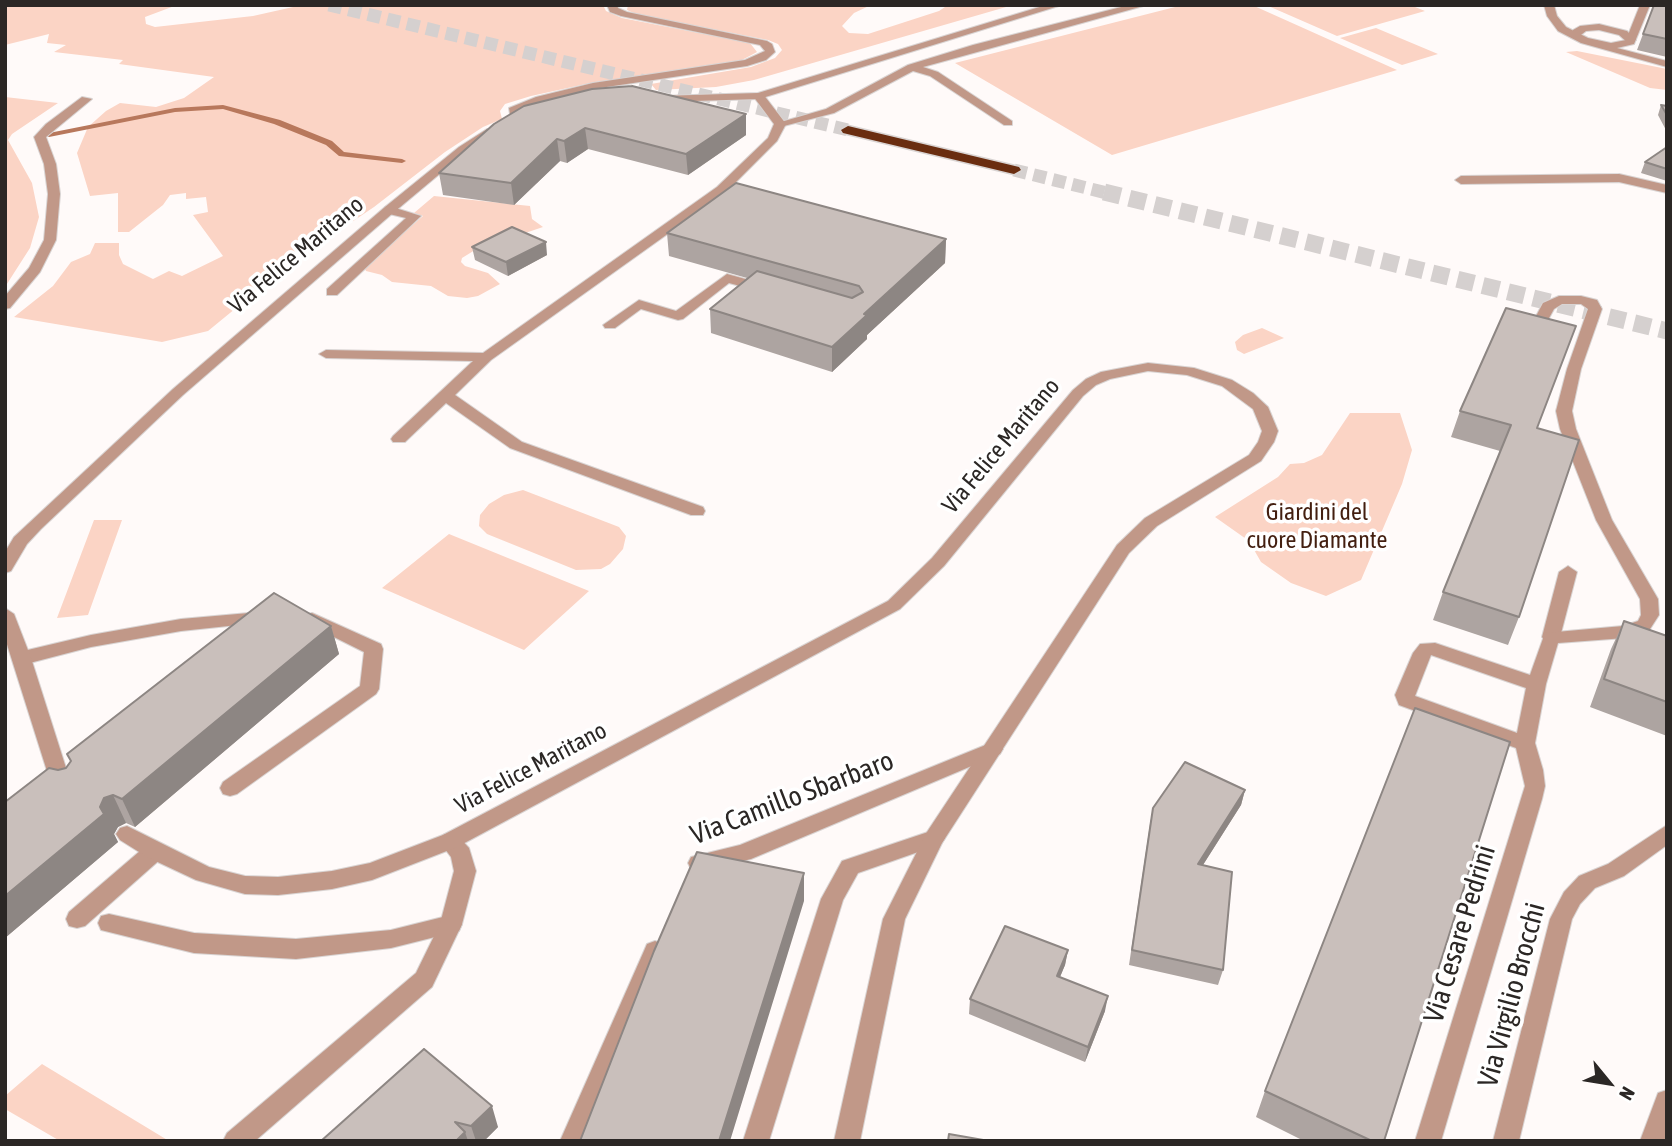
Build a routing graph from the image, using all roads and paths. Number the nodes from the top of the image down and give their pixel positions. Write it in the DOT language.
graph roads {
  1 [pos="612,5"];
  2 [pos="1057,5"];
  3 [pos="1142,5"];
  4 [pos="1549,5"];
  5 [pos="1645,5"];
  6 [pos="1577,35"];
  7 [pos="1631,40"];
  8 [pos="1601,45"];
  9 [pos="1667,64"];
  10 [pos="912,67"];
  11 [pos="759,96"];
  12 [pos="649,98"];
  13 [pos="86,99"];
  14 [pos="544,111"];
  15 [pos="515,118"];
  16 [pos="1008,123"];
  17 [pos="780,124"];
  18 [pos="848,130"];
  19 [pos="1014,170"];
  20 [pos="1461,180"];
  21 [pos="1667,189"];
  22 [pos="389,210"];
  23 [pos="332,292"];
  24 [pos="778,293"];
  25 [pos="5,305"];
  26 [pos="610,325"];
  27 [pos="1533,335"];
  28 [pos="326,354"];
  29 [pos="486,356"];
  30 [pos="445,396"];
  31 [pos="399,439"];
  32 [pos="697,511"];
  33 [pos="5,567"];
  34 [pos="1568,572"];
  35 [pos="5,614"];
  36 [pos="1551,636"];
  37 [pos="22,658"];
  38 [pos="1536,684"];
  39 [pos="1525,743"];
  40 [pos="993,749"];
  41 [pos="57,771"];
  42 [pos="40,787"];
  43 [pos="73,788"];
  44 [pos="230,788"];
  45 [pos="1667,833"];
  46 [pos="127,834"];
  47 [pos="934,838"];
  48 [pos="450,841"];
  49 [pos="155,851"];
  50 [pos="687,877"];
  51 [pos="77,919"];
  52 [pos="109,923"];
  53 [pos="451,925"];
  54 [pos="665,927"];
  55 [pos="1667,1101"];
  56 [pos="236,1141"];
  57 [pos="573,1141"];
  58 [pos="755,1141"];
  59 [pos="847,1141"];
  60 [pos="1428,1141"];
  61 [pos="1506,1141"];
  62 [pos="1653,1141"];
  1 -- 15 [label="street, Via Felice Maritano"];
  2 -- 11 [label="street"];
  3 -- 10 [label="street"];
  4 -- 6 [label="street"];
  5 -- 7 [label="street"];
  6 -- 7 [label="street"];
  6 -- 8 [label="street"];
  7 -- 8 [label="street"];
  8 -- 9 [label="street"];
  10 -- 16 [label="street"];
  10 -- 17 [label="street"];
  11 -- 12 [label="street"];
  11 -- 17 [label="street"];
  13 -- 25 [label="street"];
  14 -- 15 [label="street, Via Felice Maritano"];
  15 -- 22 [label="street, Via Felice Maritano"];
  17 -- 29 [label="street"];
  18 -- 19 [label="highway"];
  20 -- 21 [label="street"];
  22 -- 23 [label="street"];
  22 -- 33 [label="street, Via Felice Maritano"];
  24 -- 26 [label="street"];
  27 -- 36 [label="street"];
  28 -- 29 [label="street"];
  29 -- 30 [label="street"];
  30 -- 31 [label="street"];
  30 -- 32 [label="street"];
  34 -- 36 [label="street, Via Cesare Pedrini"];
  35 -- 37 [label="street"];
  36 -- 38 [label="street, Via Cesare Pedrini"];
  37 -- 41 [label="street"];
  37 -- 44 [label="street"];
  38 -- 39 [label="street, Via Cesare Pedrini"];
  38 -- 39 [label="street"];
  39 -- 60 [label="street, Via Cesare Pedrini"];
  40 -- 47 [label="street, Via Felice Maritano"];
  40 -- 48 [label="street, Via Felice Maritano"];
  40 -- 50 [label="street, Via Camillo Sbarbaro"];
  41 -- 42 [label="street"];
  41 -- 43 [label="street"];
  45 -- 61 [label="street, Via Virgilio Brocchi"];
  46 -- 49 [label="street, Via Felice Maritano"];
  47 -- 58 [label="street"];
  47 -- 59 [label="street, Via Felice Maritano"];
  48 -- 49 [label="street, Via Felice Maritano"];
  48 -- 53 [label="street"];
  49 -- 51 [label="street"];
  52 -- 53 [label="street"];
  53 -- 56 [label="street"];
  54 -- 57 [label="street"];
  55 -- 62 [label="street"];
}
